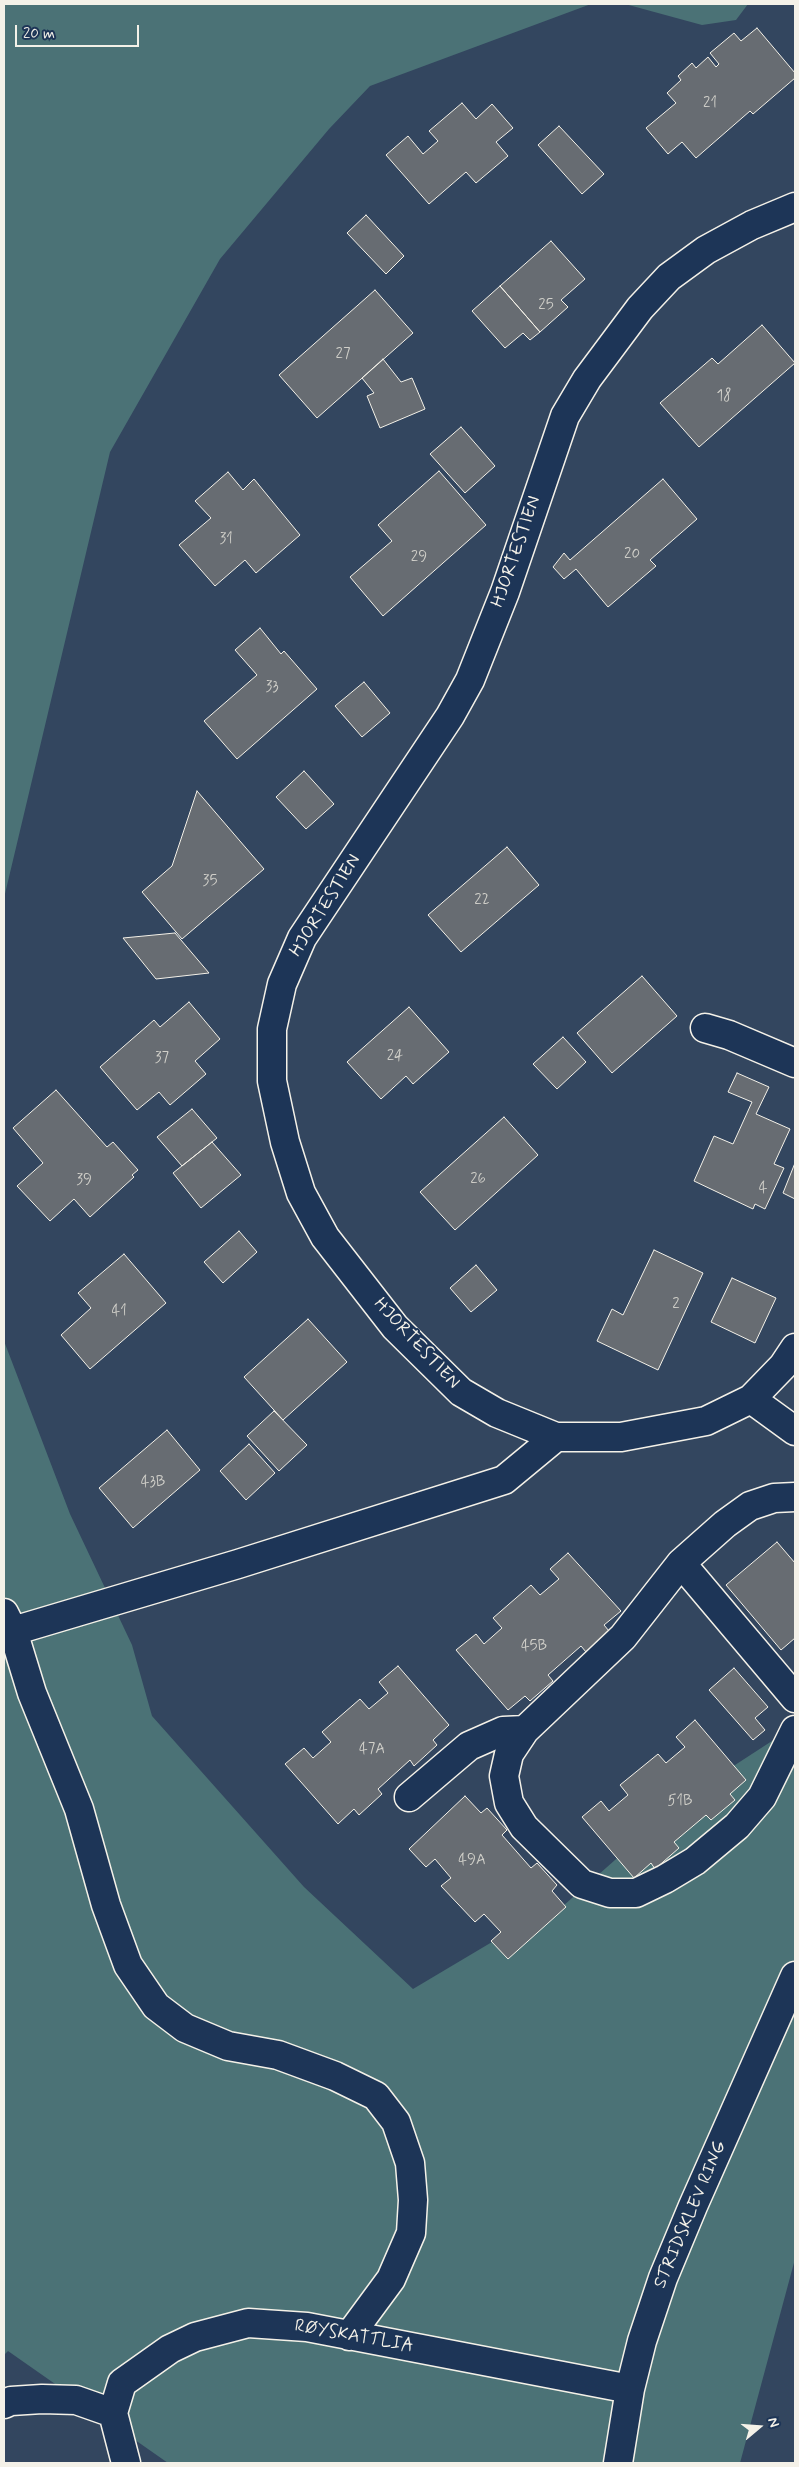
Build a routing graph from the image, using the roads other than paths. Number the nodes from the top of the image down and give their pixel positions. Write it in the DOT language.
graph roads {
  1 [pos="795,207"];
  2 [pos="705,1028"];
  3 [pos="795,1063"];
  4 [pos="795,1348"];
  5 [pos="751,1398"];
  6 [pos="795,1431"];
  7 [pos="556,1437"];
  8 [pos="795,1497"];
  9 [pos="681,1563"];
  10 [pos="8,1622"];
  11 [pos="795,1698"];
  12 [pos="525,1730"];
  13 [pos="795,1730"];
  14 [pos="409,1797"];
  15 [pos="795,1976"];
  16 [pos="349,2336"];
  17 [pos="630,2389"];
  18 [pos="4,2404"];
  19 [pos="114,2412"];
  20 [pos="126,2463"];
  21 [pos="618,2463"];
  1 -- 7 [label="street, HJORTESTIEN"];
  2 -- 3 [label="street"];
  4 -- 5 [label="street, HJORTESTIEN"];
  5 -- 6 [label="street"];
  5 -- 7 [label="street, HJORTESTIEN"];
  7 -- 10 [label="street"];
  8 -- 9 [label="street"];
  9 -- 11 [label="street"];
  9 -- 12 [label="street"];
  10 -- 16 [label="street"];
  12 -- 13 [label="street"];
  12 -- 14 [label="street"];
  15 -- 17 [label="street, STRIDSKLEV RING"];
  16 -- 17 [label="street, RØYSKATTLIA"];
  16 -- 19 [label="street, RØYSKATTLIA"];
  17 -- 21 [label="street, STRIDSKLEV RING"];
  18 -- 19 [label="street"];
  19 -- 20 [label="street, RØYSKATTLIA"];
}
